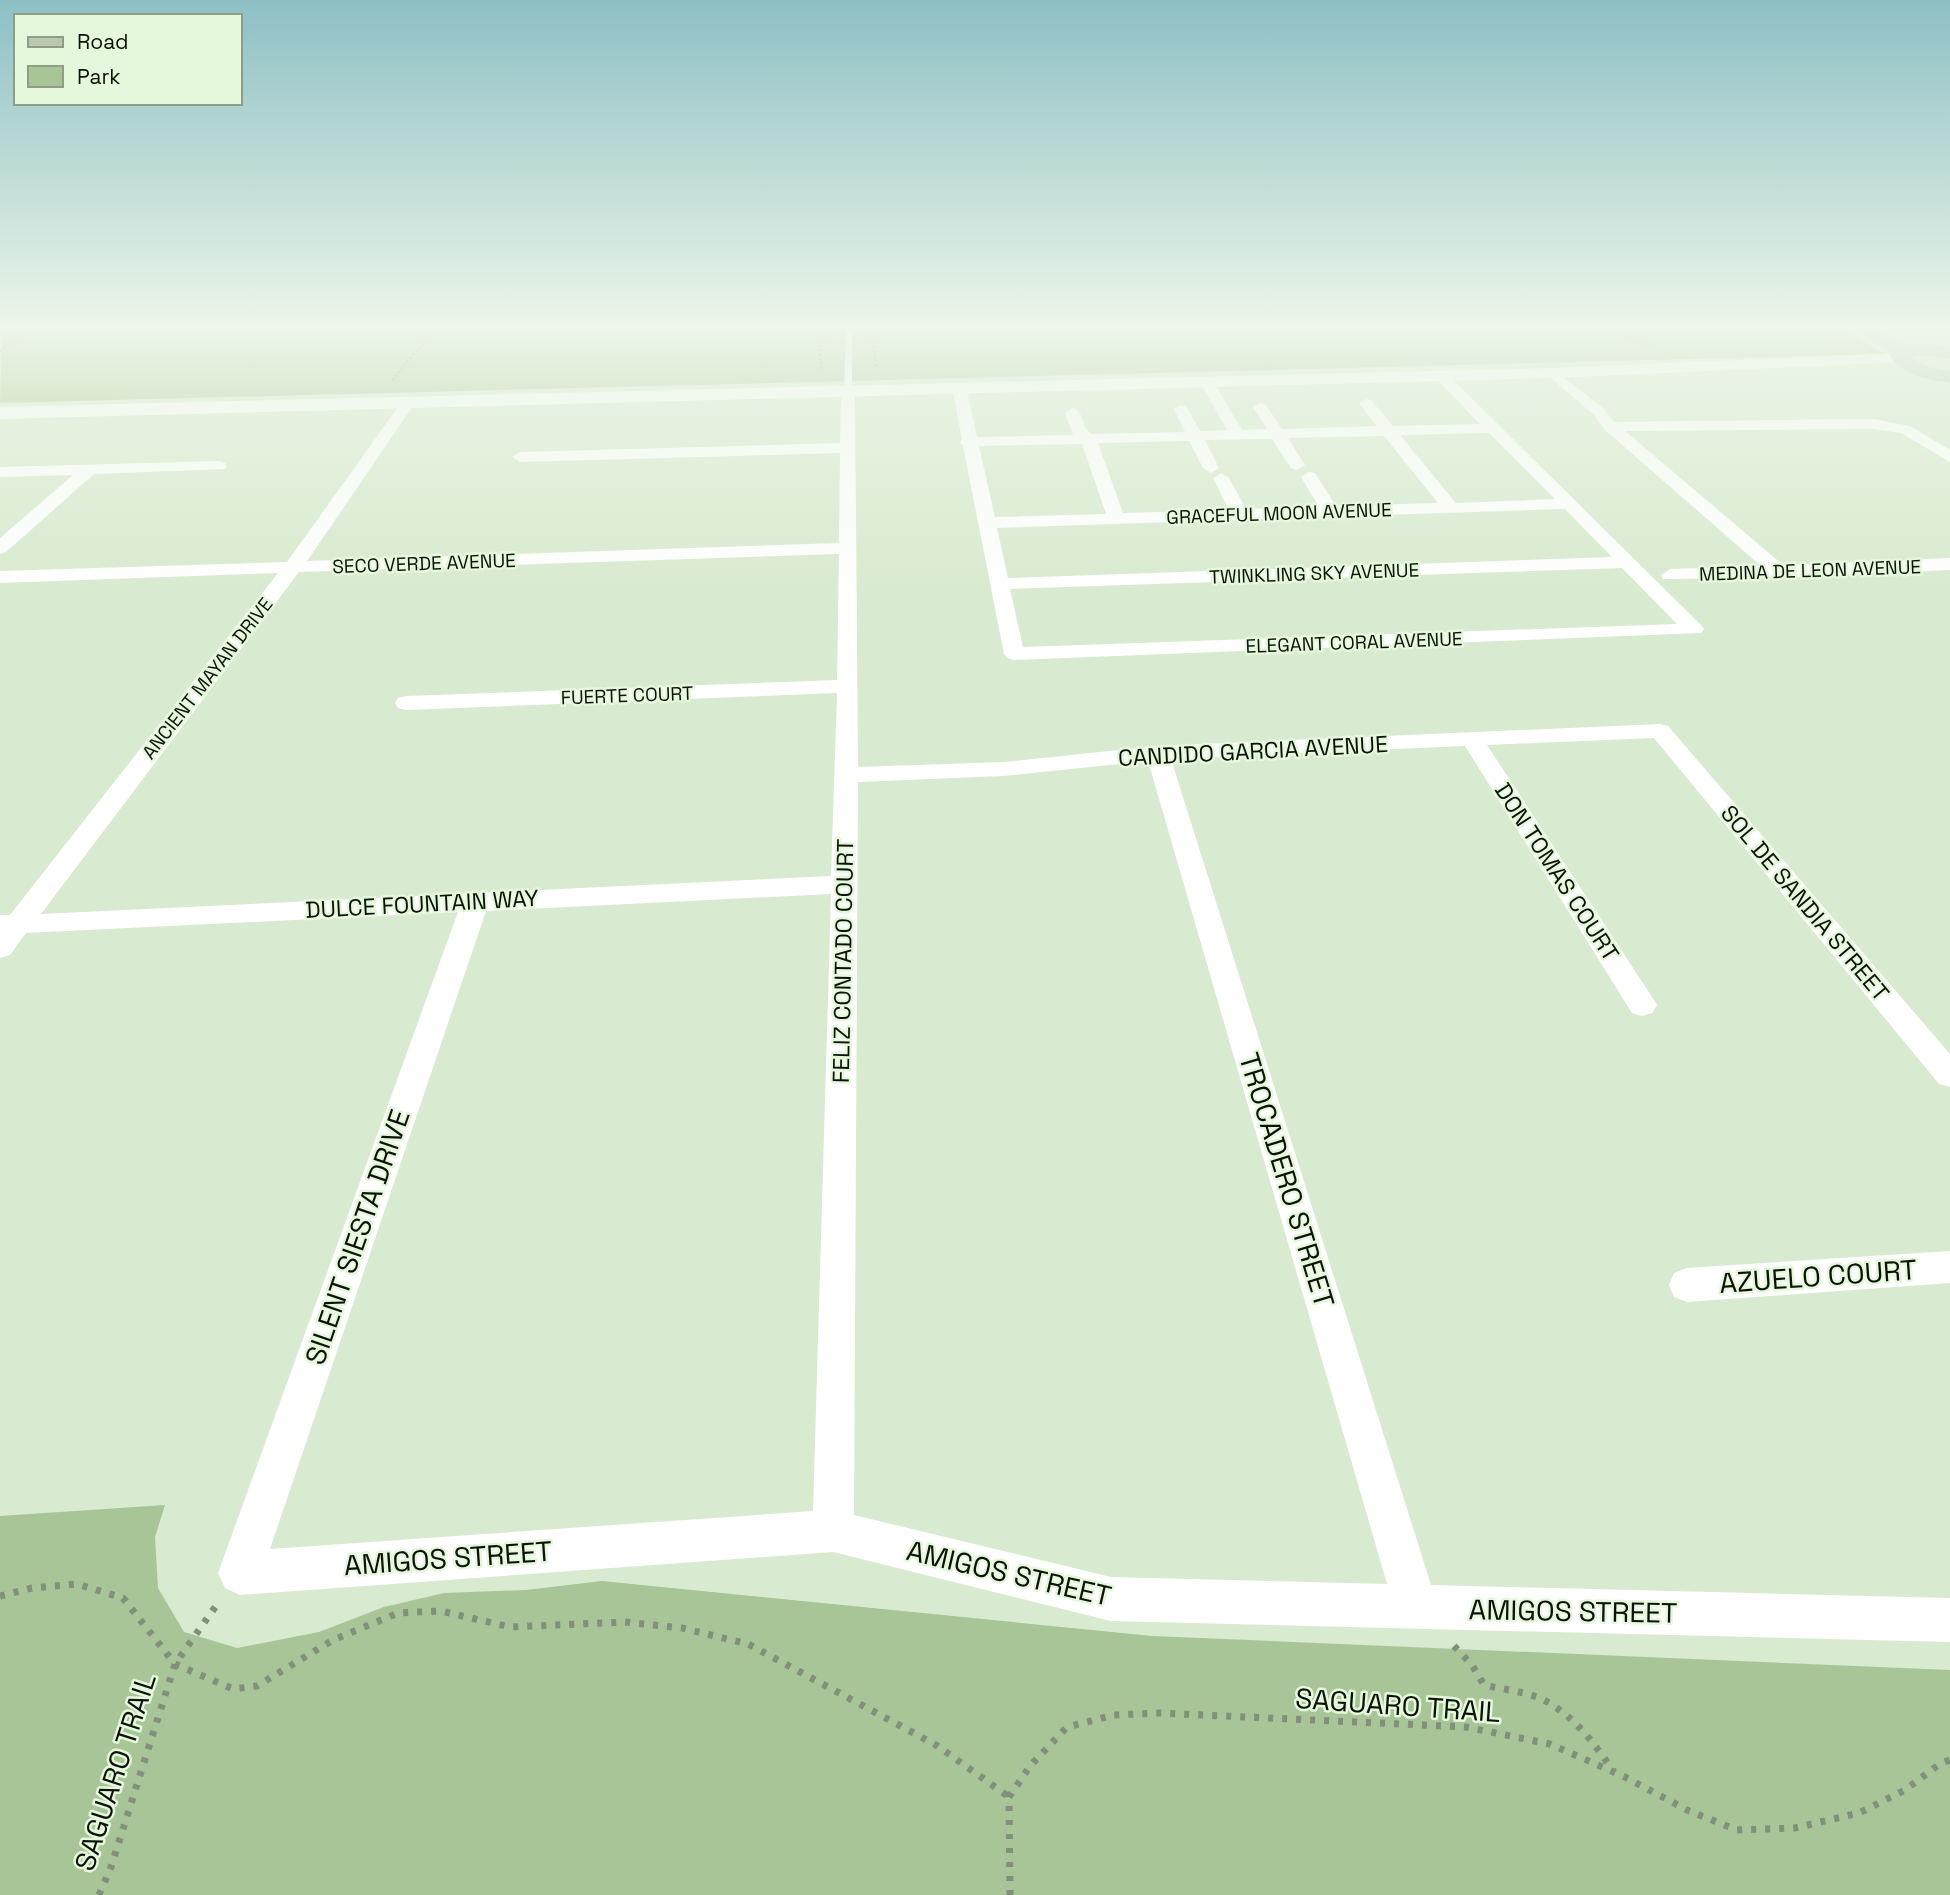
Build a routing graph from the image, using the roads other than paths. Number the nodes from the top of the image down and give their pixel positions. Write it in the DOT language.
graph roads {
  1 [pos="397,418"];
  2 [pos="848,418"];
  3 [pos="964,418"];
  4 [pos="1075,418"];
  5 [pos="1186,418"];
  6 [pos="1228,418"];
  7 [pos="1268,418"];
  8 [pos="1378,418"];
  9 [pos="1485,418"];
  10 [pos="1603,418"];
  11 [pos="1609,427"];
  12 [pos="1495,428"];
  13 [pos="1388,431"];
  14 [pos="1278,434"];
  15 [pos="1237,435"];
  16 [pos="1195,437"];
  17 [pos="1089,440"];
  18 [pos="968,442"];
  19 [pos="848,447"];
  20 [pos="520,457"];
  21 [pos="1950,457"];
  22 [pos="219,466"];
  23 [pos="89,470"];
  24 [pos="0,472"];
  25 [pos="1571,504"];
  26 [pos="1451,508"];
  27 [pos="1331,512"];
  28 [pos="1240,515"];
  29 [pos="1116,518"];
  30 [pos="988,523"];
  31 [pos="0,548"];
  32 [pos="848,548"];
  33 [pos="1628,562"];
  34 [pos="1950,564"];
  35 [pos="293,567"];
  36 [pos="1780,572"];
  37 [pos="1670,575"];
  38 [pos="0,577"];
  39 [pos="1000,584"];
  40 [pos="848,686"];
  41 [pos="406,703"];
  42 [pos="1660,731"];
  43 [pos="1472,740"];
  44 [pos="1157,753"];
  45 [pos="847,775"];
  46 [pos="845,884"];
  47 [pos="475,902"];
  48 [pos="9,924"];
  49 [pos="0,948"];
  50 [pos="1642,1005"];
  51 [pos="1950,1075"];
  52 [pos="1950,1267"];
  53 [pos="1687,1285"];
  54 [pos="833,1531"];
  55 [pos="240,1573"];
  56 [pos="1416,1607"];
  57 [pos="1950,1620"];
  1 -- 35 [label="street, ANCIENT MAYAN DRIVE"];
  2 -- 19 [label="street, FELIZ CONTADO COURT"];
  3 -- 18 [label="street"];
  4 -- 17 [label="street"];
  5 -- 16 [label="street"];
  6 -- 15 [label="street"];
  7 -- 14 [label="street"];
  8 -- 13 [label="street"];
  9 -- 12 [label="street"];
  10 -- 11 [label="street"];
  11 -- 21 [label="street"];
  11 -- 36 [label="street"];
  12 -- 13 [label="street"];
  12 -- 25 [label="street"];
  13 -- 14 [label="street"];
  13 -- 26 [label="street"];
  14 -- 15 [label="street"];
  14 -- 27 [label="street"];
  15 -- 16 [label="street"];
  16 -- 17 [label="street"];
  16 -- 28 [label="street"];
  17 -- 18 [label="street"];
  17 -- 29 [label="street"];
  18 -- 30 [label="street"];
  19 -- 20 [label="street"];
  19 -- 32 [label="street, FELIZ CONTADO COURT"];
  22 -- 23 [label="street"];
  23 -- 24 [label="street"];
  23 -- 31 [label="street"];
  25 -- 26 [label="street, GRACEFUL MOON AVENUE"];
  25 -- 33 [label="street"];
  26 -- 27 [label="street, GRACEFUL MOON AVENUE"];
  27 -- 28 [label="street, GRACEFUL MOON AVENUE"];
  28 -- 29 [label="street, GRACEFUL MOON AVENUE"];
  29 -- 30 [label="street, GRACEFUL MOON AVENUE"];
  30 -- 39 [label="street"];
  32 -- 35 [label="street, SECO VERDE AVENUE"];
  32 -- 40 [label="street, FELIZ CONTADO COURT"];
  33 -- 39 [label="street, TWINKLING SKY AVENUE"];
  33 -- 39 [label="street, ELEGANT CORAL AVENUE"];
  34 -- 36 [label="street, MEDINA DE LEON AVENUE"];
  35 -- 38 [label="street, SECO VERDE AVENUE"];
  35 -- 48 [label="street, ANCIENT MAYAN DRIVE"];
  36 -- 37 [label="street, MEDINA DE LEON AVENUE"];
  40 -- 41 [label="street, FUERTE COURT"];
  40 -- 45 [label="street, FELIZ CONTADO COURT"];
  42 -- 43 [label="street, CANDIDO GARCIA AVENUE"];
  42 -- 51 [label="street, SOL DE SANDIA STREET"];
  43 -- 44 [label="street, CANDIDO GARCIA AVENUE"];
  43 -- 50 [label="street, DON TOMAS COURT"];
  44 -- 45 [label="street, CANDIDO GARCIA AVENUE"];
  44 -- 56 [label="street, TROCADERO STREET"];
  45 -- 46 [label="street, FELIZ CONTADO COURT"];
  46 -- 47 [label="street, DULCE FOUNTAIN WAY"];
  46 -- 54 [label="street, FELIZ CONTADO COURT"];
  47 -- 48 [label="street, DULCE FOUNTAIN WAY"];
  47 -- 55 [label="street, SILENT SIESTA DRIVE"];
  48 -- 49 [label="street, ANCIENT MAYAN DRIVE"];
  52 -- 53 [label="street, AZUELO COURT"];
  54 -- 55 [label="street, AMIGOS STREET"];
  54 -- 56 [label="street, AMIGOS STREET"];
  56 -- 57 [label="street, AMIGOS STREET"];
}
